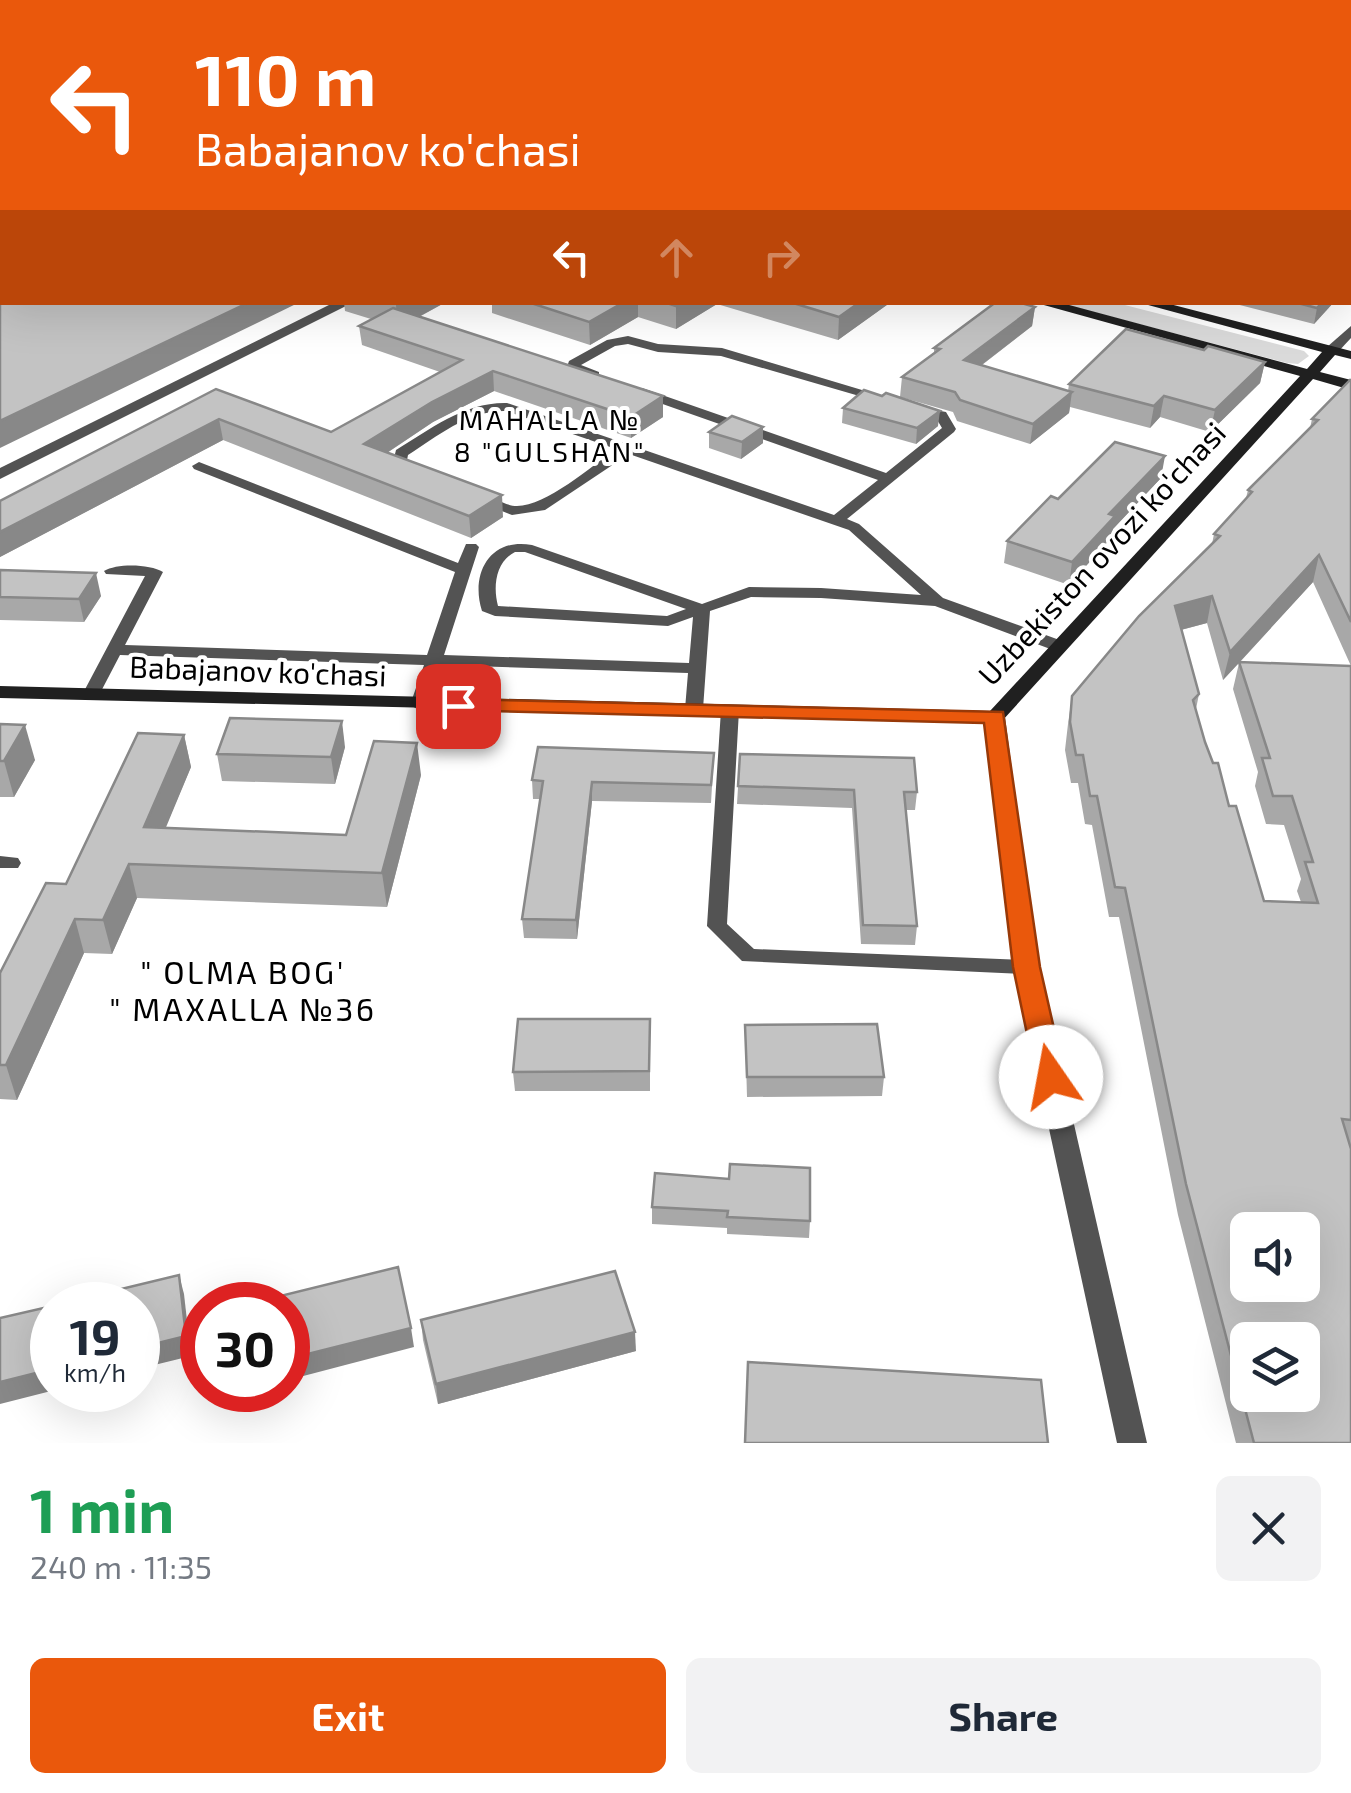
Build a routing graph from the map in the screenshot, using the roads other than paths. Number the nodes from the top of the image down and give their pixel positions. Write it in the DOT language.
graph roads {
  1 [pos="340,305"];
  2 [pos="1051,305"];
  3 [pos="1156,305"];
  4 [pos="1351,330"];
  5 [pos="1332,350"];
  6 [pos="1351,355"];
  7 [pos="1310,374"];
  8 [pos="608,380"];
  9 [pos="1351,385"];
  10 [pos="626,386"];
  11 [pos="628,448"];
  12 [pos="199,466"];
  13 [pos="0,474"];
  14 [pos="430,477"];
  15 [pos="889,479"];
  16 [pos="463,490"];
  17 [pos="838,520"];
  18 [pos="472,548"];
  19 [pos="463,570"];
  20 [pos="112,571"];
  21 [pos="937,601"];
  22 [pos="702,609"];
  23 [pos="1059,646"];
  24 [pos="114,650"];
  25 [pos="433,658"];
  26 [pos="697,668"];
  27 [pos="0,692"];
  28 [pos="91,695"];
  29 [pos="419,705"];
  30 [pos="694,709"];
  31 [pos="730,710"];
  32 [pos="995,717"];
  33 [pos="1026,967"];
  34 [pos="1132,1443"];
  1 -- 13 [label="street"];
  2 -- 7 [label="street"];
  3 -- 5 [label="street"];
  4 -- 5 [label="street, Uzbekiston ovozi ko'chasi"];
  5 -- 6 [label="street"];
  5 -- 7 [label="street, Uzbekiston ovozi ko'chasi"];
  7 -- 9 [label="street"];
  7 -- 23 [label="street, Uzbekiston ovozi ko'chasi"];
  8 -- 15 [label="lane"];
  10 -- 15 [label="lane"];
  11 -- 14 [label="lane"];
  11 -- 16 [label="lane"];
  11 -- 17 [label="lane"];
  12 -- 19 [label="lane"];
  15 -- 17 [label="lane"];
  17 -- 21 [label="lane"];
  18 -- 19 [label="lane"];
  19 -- 25 [label="lane"];
  20 -- 24 [label="lane"];
  21 -- 22 [label="lane"];
  21 -- 23 [label="lane"];
  22 -- 22 [label="lane"];
  22 -- 26 [label="lane"];
  23 -- 32 [label="street, Uzbekiston ovozi ko'chasi"];
  24 -- 25 [label="lane"];
  24 -- 28 [label="lane"];
  25 -- 26 [label="lane"];
  25 -- 29 [label="lane"];
  26 -- 30 [label="lane"];
  27 -- 28 [label="street, Babajanov ko'chasi"];
  28 -- 29 [label="street, Babajanov ko'chasi"];
  29 -- 30 [label="street, Babajanov ko'chasi"];
  30 -- 31 [label="street, Babajanov ko'chasi"];
  31 -- 32 [label="street, Babajanov ko'chasi"];
  31 -- 33 [label="lane"];
  32 -- 33 [label="street, Uzbekiston ovozi ko'chasi"];
  33 -- 34 [label="street, Uzbekiston ovozi ko'chasi"];
}
